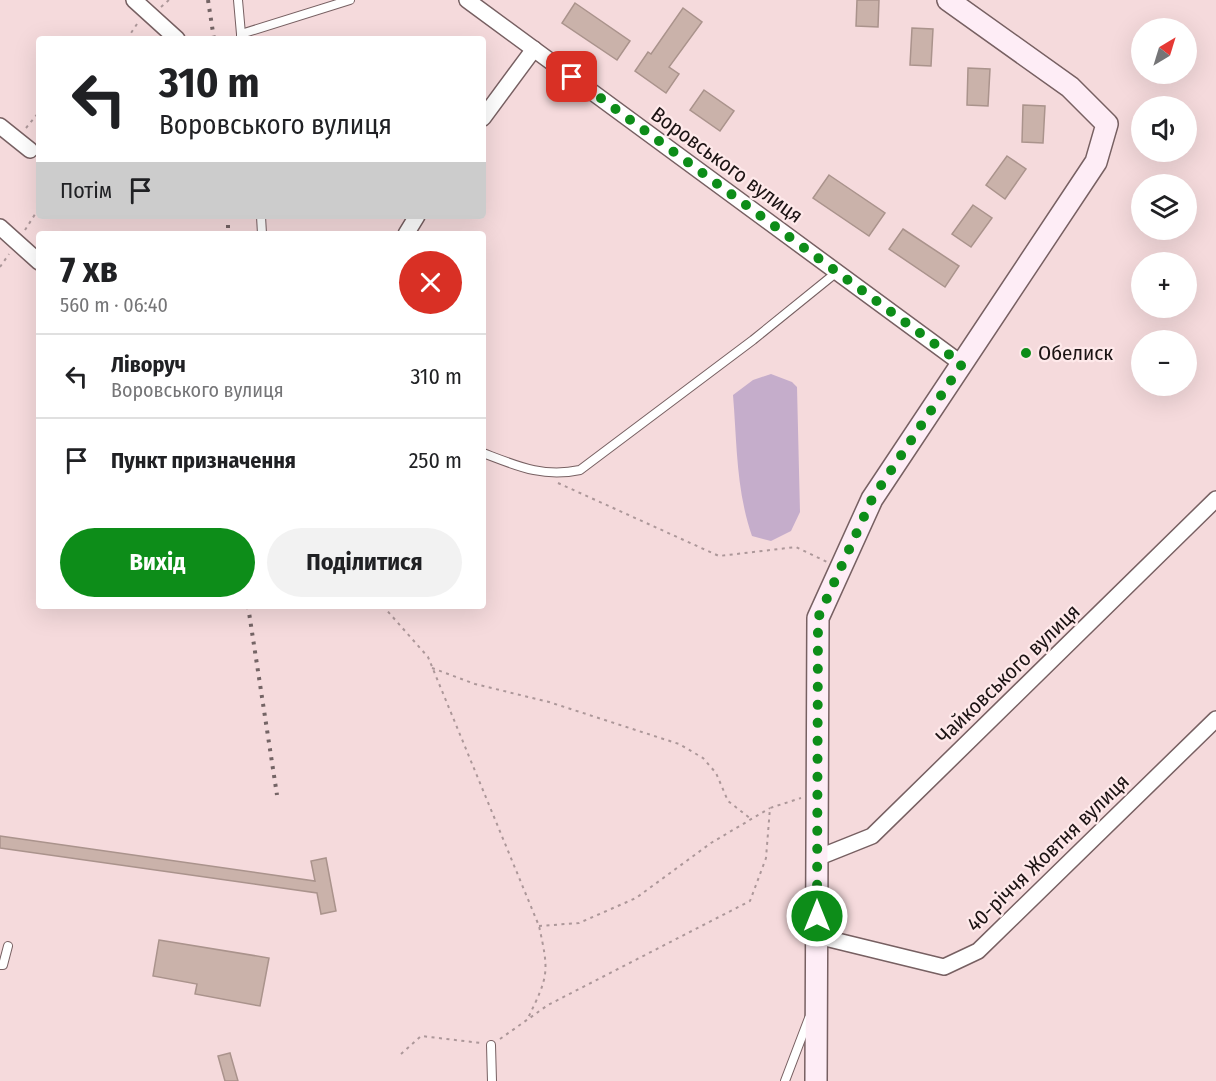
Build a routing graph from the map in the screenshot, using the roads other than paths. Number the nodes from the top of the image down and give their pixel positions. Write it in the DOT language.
graph roads {
  1 [pos="134,0"];
  2 [pos="238,0"];
  3 [pos="350,0"];
  4 [pos="467,0"];
  5 [pos="948,0"];
  6 [pos="174,36"];
  7 [pos="241,36"];
  8 [pos="244,36"];
  9 [pos="534,49"];
  10 [pos="486,114"];
  11 [pos="0,126"];
  12 [pos="30,150"];
  13 [pos="0,227"];
  14 [pos="36,259"];
  15 [pos="837,272"];
  16 [pos="962,364"];
  17 [pos="486,454"];
  18 [pos="1216,500"];
  19 [pos="1216,719"];
  20 [pos="817,858"];
  21 [pos="817,936"];
  22 [pos="8,946"];
  23 [pos="0,965"];
  24 [pos="817,997"];
  25 [pos="490,1045"];
  26 [pos="492,1081"];
  27 [pos="785,1081"];
  28 [pos="816,1081"];
  1 -- 6 [label="street"];
  2 -- 7 [label="lane"];
  3 -- 8 [label="lane"];
  4 -- 9 [label="street, Воровського вулиця"];
  5 -- 16 [label="street"];
  9 -- 10 [label="street"];
  9 -- 15 [label="street, Воровського вулиця"];
  11 -- 12 [label="street"];
  13 -- 14 [label="street"];
  15 -- 16 [label="street, Воровського вулиця"];
  15 -- 17 [label="lane"];
  16 -- 20 [label="street"];
  18 -- 20 [label="street, Чайковського вулиця"];
  19 -- 21 [label="street, 40-річчя Жовтня вулиця"];
  20 -- 21 [label="street"];
  21 -- 24 [label="street"];
  22 -- 23 [label="lane"];
  24 -- 27 [label="lane"];
  24 -- 28 [label="street"];
  25 -- 26 [label="lane"];
}
